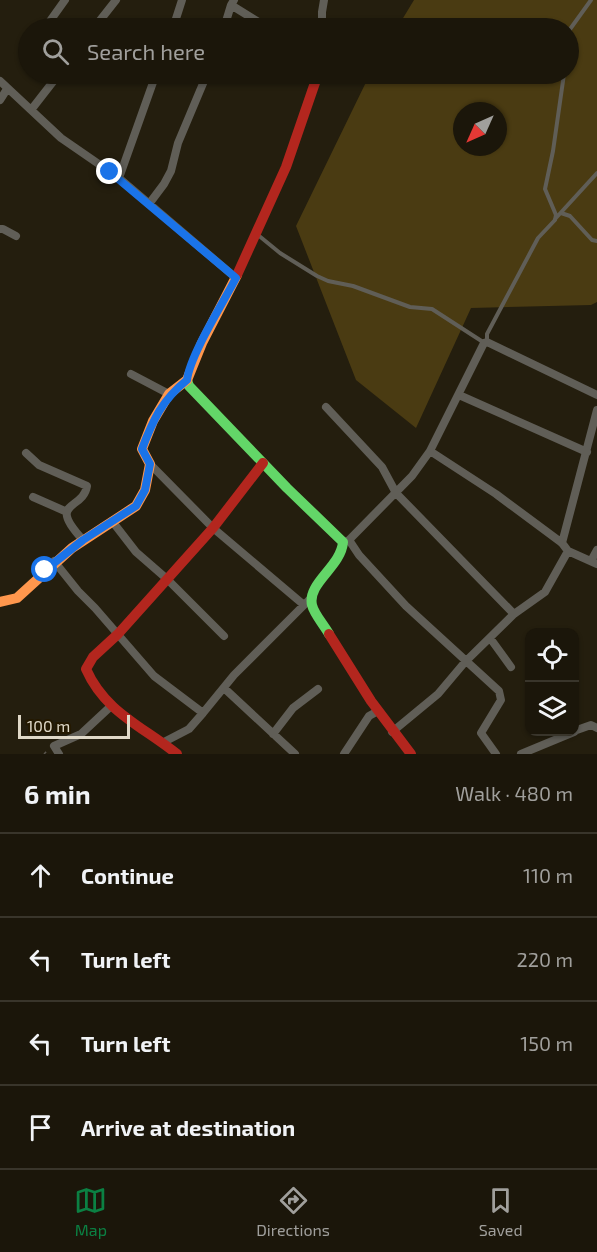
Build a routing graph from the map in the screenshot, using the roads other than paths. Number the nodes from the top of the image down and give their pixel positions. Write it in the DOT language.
graph roads {
  1 [pos="65,0"];
  2 [pos="116,0"];
  3 [pos="182,0"];
  4 [pos="324,0"];
  5 [pos="591,0"];
  6 [pos="232,3"];
  7 [pos="52,18"];
  8 [pos="102,18"];
  9 [pos="176,18"];
  10 [pos="227,18"];
  11 [pos="254,18"];
  12 [pos="322,18"];
  13 [pos="578,18"];
  14 [pos="0,81"];
  15 [pos="51,84"];
  16 [pos="152,84"];
  17 [pos="203,84"];
  18 [pos="315,84"];
  19 [pos="563,84"];
  20 [pos="7,89"];
  21 [pos="0,100"];
  22 [pos="31,110"];
  23 [pos="597,173"];
  24 [pos="119,178"];
  25 [pos="149,204"];
  26 [pos="561,213"];
  27 [pos="555,220"];
  28 [pos="0,229"];
  29 [pos="255,233"];
  30 [pos="16,236"];
  31 [pos="597,241"];
  32 [pos="236,278"];
  33 [pos="485,342"];
  34 [pos="131,374"];
  35 [pos="187,380"];
  36 [pos="170,394"];
  37 [pos="459,395"];
  38 [pos="597,395"];
  39 [pos="326,407"];
  40 [pos="597,410"];
  41 [pos="430,451"];
  42 [pos="587,452"];
  43 [pos="26,453"];
  44 [pos="263,463"];
  45 [pos="150,464"];
  46 [pos="396,493"];
  47 [pos="33,497"];
  48 [pos="67,512"];
  49 [pos="112,520"];
  50 [pos="213,528"];
  51 [pos="83,540"];
  52 [pos="346,541"];
  53 [pos="562,543"];
  54 [pos="597,550"];
  55 [pos="568,551"];
  56 [pos="54,561"];
  57 [pos="594,563"];
  58 [pos="167,579"];
  59 [pos="0,602"];
  60 [pos="307,602"];
  61 [pos="514,614"];
  62 [pos="118,634"];
  63 [pos="224,636"];
  64 [pos="490,638"];
  65 [pos="465,662"];
  66 [pos="511,667"];
  67 [pos="224,688"];
  68 [pos="318,689"];
  69 [pos="110,707"];
  70 [pos="378,711"];
  71 [pos="203,713"];
  72 [pos="597,728"];
  73 [pos="579,729"];
  74 [pos="392,732"];
  75 [pos="273,734"];
  76 [pos="562,736"];
  77 [pos="162,743"];
  78 [pos="59,754"];
  79 [pos="177,754"];
  80 [pos="295,754"];
  81 [pos="344,754"];
  82 [pos="411,754"];
  83 [pos="496,754"];
  84 [pos="521,754"];
  1 -- 7 [label="street"];
  2 -- 8 [label="street"];
  3 -- 9 [label="street"];
  4 -- 12 [label="street"];
  5 -- 13 [label="lane"];
  6 -- 10 [label="street"];
  6 -- 11 [label="street"];
  14 -- 20 [label="street"];
  15 -- 22 [label="street"];
  16 -- 24 [label="street"];
  17 -- 25 [label="street"];
  18 -- 29 [label="street"];
  19 -- 27 [label="lane"];
  20 -- 21 [label="street"];
  20 -- 22 [label="street"];
  22 -- 24 [label="street"];
  23 -- 26 [label="lane"];
  24 -- 25 [label="street"];
  25 -- 32 [label="street"];
  26 -- 27 [label="lane"];
  26 -- 31 [label="lane"];
  27 -- 33 [label="lane"];
  28 -- 30 [label="street"];
  29 -- 32 [label="street"];
  29 -- 33 [label="lane"];
  32 -- 35 [label="street"];
  33 -- 37 [label="street"];
  33 -- 38 [label="street"];
  34 -- 36 [label="street"];
  35 -- 36 [label="street"];
  35 -- 44 [label="street"];
  36 -- 45 [label="street"];
  37 -- 41 [label="street"];
  37 -- 42 [label="street"];
  39 -- 46 [label="street"];
  40 -- 42 [label="street"];
  41 -- 46 [label="street"];
  41 -- 53 [label="street"];
  42 -- 53 [label="street"];
  43 -- 48 [label="street"];
  44 -- 50 [label="street"];
  44 -- 52 [label="street"];
  45 -- 49 [label="street"];
  45 -- 50 [label="street"];
  46 -- 52 [label="street"];
  46 -- 61 [label="street"];
  47 -- 48 [label="street"];
  48 -- 51 [label="street"];
  49 -- 51 [label="street"];
  49 -- 58 [label="street"];
  50 -- 58 [label="street"];
  50 -- 60 [label="street"];
  51 -- 56 [label="street"];
  52 -- 60 [label="street"];
  52 -- 65 [label="street"];
  53 -- 55 [label="street"];
  54 -- 57 [label="street"];
  55 -- 57 [label="street"];
  55 -- 61 [label="street"];
  56 -- 59 [label="street"];
  56 -- 62 [label="street"];
  58 -- 62 [label="street"];
  58 -- 63 [label="street"];
  60 -- 67 [label="street"];
  60 -- 70 [label="street"];
  61 -- 64 [label="street"];
  62 -- 69 [label="street"];
  62 -- 71 [label="street"];
  64 -- 65 [label="street"];
  64 -- 66 [label="street"];
  65 -- 74 [label="street"];
  65 -- 83 [label="street"];
  67 -- 71 [label="street"];
  67 -- 75 [label="street"];
  68 -- 75 [label="street"];
  69 -- 77 [label="street"];
  69 -- 78 [label="street"];
  70 -- 74 [label="street"];
  70 -- 81 [label="street"];
  71 -- 77 [label="street"];
  72 -- 73 [label="street"];
  74 -- 82 [label="street"];
  75 -- 80 [label="street"];
  76 -- 84 [label="street"];
  77 -- 79 [label="street"];
}
